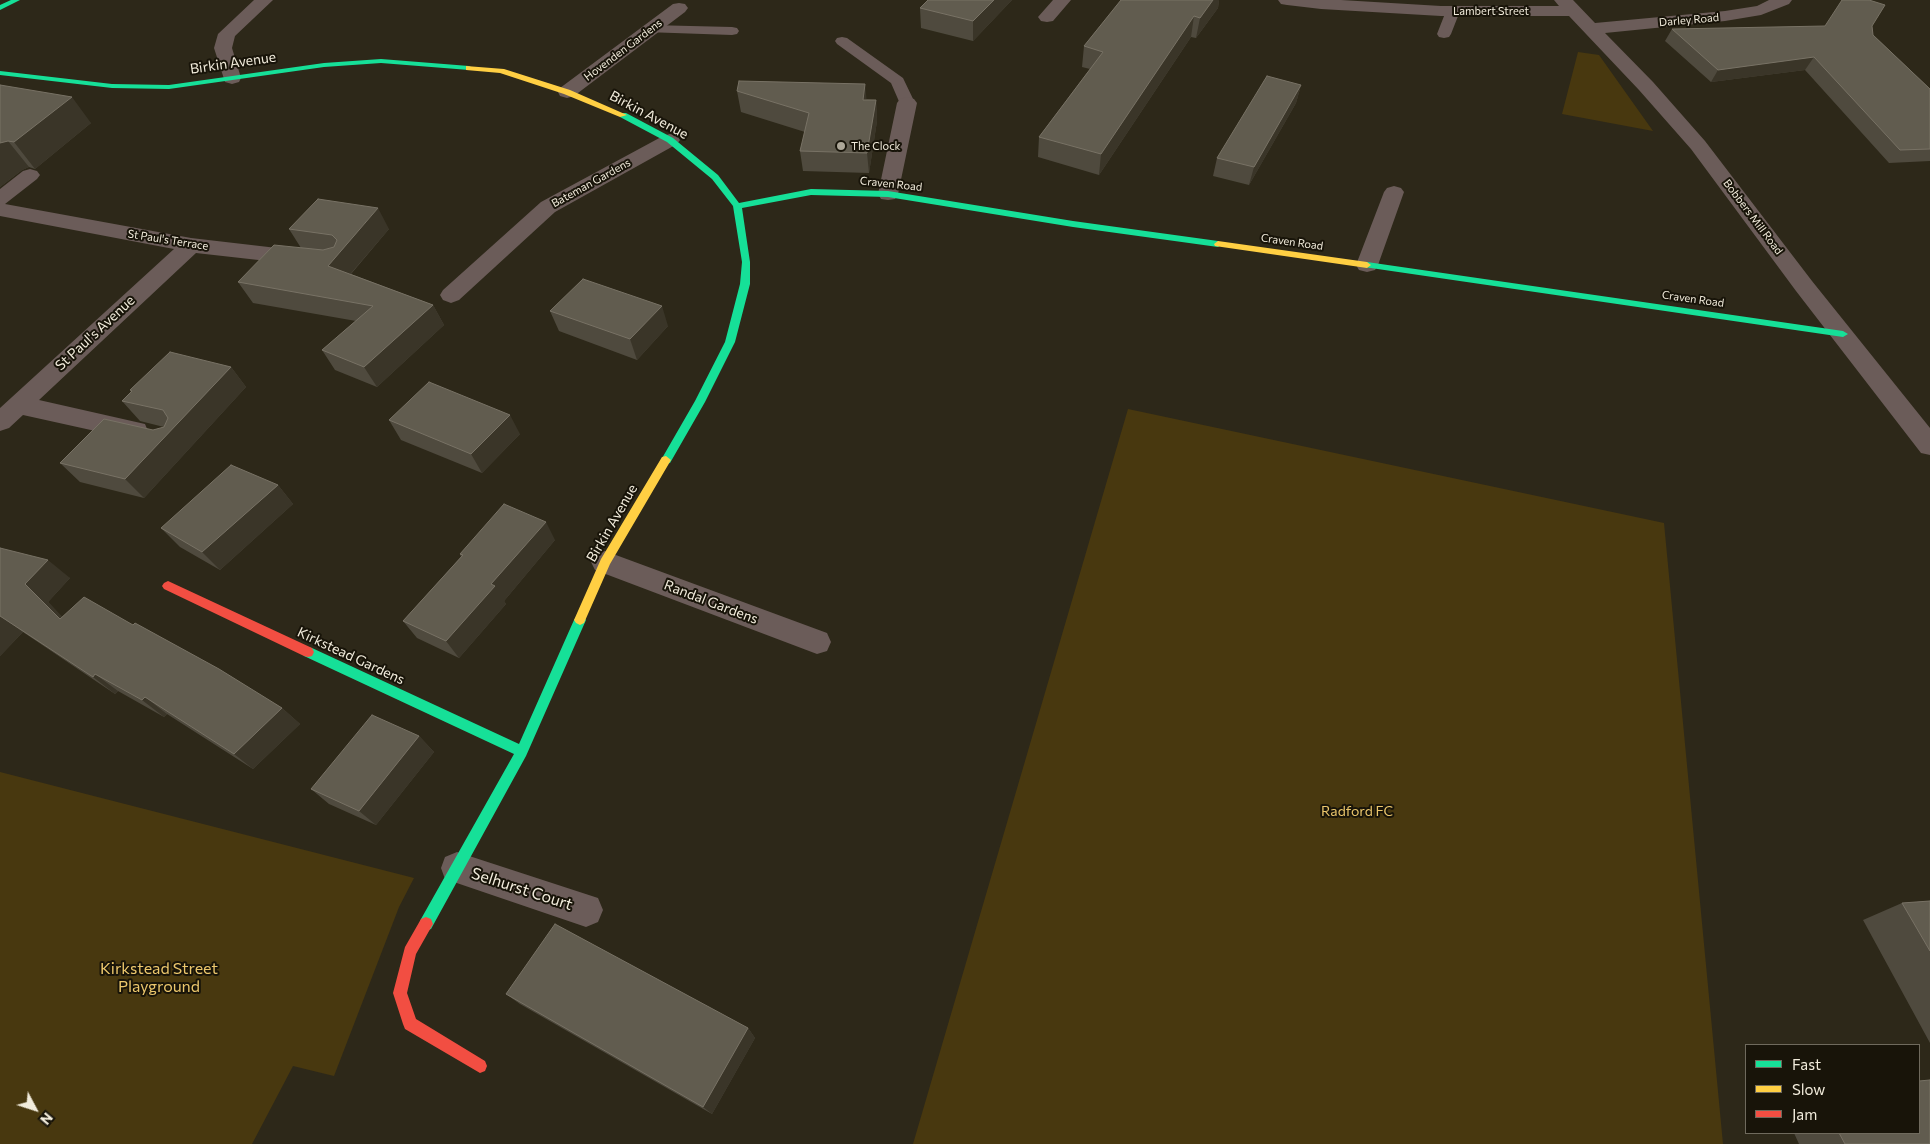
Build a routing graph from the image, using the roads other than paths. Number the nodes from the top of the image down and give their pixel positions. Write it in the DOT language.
graph roads {
  1 [pos="16,0"];
  2 [pos="264,0"];
  3 [pos="1062,0"];
  4 [pos="1287,0"];
  5 [pos="1783,0"];
  6 [pos="1306,1"];
  7 [pos="1568,6"];
  8 [pos="0,8"];
  9 [pos="679,8"];
  10 [pos="1453,11"];
  11 [pos="1046,17"];
  12 [pos="650,29"];
  13 [pos="1592,29"];
  14 [pos="732,31"];
  15 [pos="1444,34"];
  16 [pos="842,41"];
  17 [pos="0,72"];
  18 [pos="232,78"];
  19 [pos="567,92"];
  20 [pos="907,103"];
  21 [pos="670,140"];
  22 [pos="16,180"];
  23 [pos="1394,192"];
  24 [pos="888,194"];
  25 [pos="0,205"];
  26 [pos="738,206"];
  27 [pos="191,245"];
  28 [pos="326,261"];
  29 [pos="1367,265"];
  30 [pos="451,296"];
  31 [pos="1843,334"];
  32 [pos="19,405"];
  33 [pos="0,422"];
  34 [pos="162,437"];
  35 [pos="1930,446"];
  36 [pos="605,562"];
  37 [pos="168,586"];
  38 [pos="817,642"];
  39 [pos="522,752"];
  40 [pos="457,868"];
  41 [pos="586,910"];
  42 [pos="480,1066"];
  1 -- 8 [label="street"];
  2 -- 18 [label="street"];
  3 -- 11 [label="street"];
  4 -- 6 [label="street, Lambert Street"];
  5 -- 13 [label="street, Darley Road"];
  6 -- 10 [label="street, Lambert Street"];
  7 -- 10 [label="street, Lambert Street"];
  7 -- 13 [label="street, Bobbers Mill Road"];
  9 -- 12 [label="street, Hovenden Gardens"];
  10 -- 15 [label="lane"];
  12 -- 14 [label="lane"];
  12 -- 19 [label="street, Hovenden Gardens"];
  13 -- 31 [label="street, Bobbers Mill Road"];
  16 -- 20 [label="lane"];
  17 -- 18 [label="street, Birkin Avenue"];
  18 -- 19 [label="street, Birkin Avenue"];
  19 -- 21 [label="street, Birkin Avenue"];
  20 -- 24 [label="street"];
  21 -- 26 [label="street, Birkin Avenue"];
  21 -- 30 [label="street, Bateman Gardens"];
  22 -- 25 [label="street"];
  23 -- 29 [label="street"];
  24 -- 26 [label="street, Craven Road"];
  24 -- 29 [label="street, Craven Road"];
  25 -- 27 [label="street, St Paul's Terrace"];
  26 -- 36 [label="street, Birkin Avenue"];
  27 -- 28 [label="street, St Paul's Terrace"];
  27 -- 32 [label="street, St Paul's Avenue"];
  29 -- 31 [label="street, Craven Road"];
  31 -- 35 [label="street, Bobbers Mill Road"];
  32 -- 33 [label="street, St Paul's Avenue"];
  32 -- 34 [label="street"];
  36 -- 38 [label="street, Randal Gardens"];
  36 -- 39 [label="street, Birkin Avenue"];
  37 -- 39 [label="street, Kirkstead Gardens"];
  39 -- 40 [label="street, Birkin Avenue"];
  40 -- 41 [label="street, Selhurst Court"];
  40 -- 42 [label="street, Birkin Avenue"];
}
